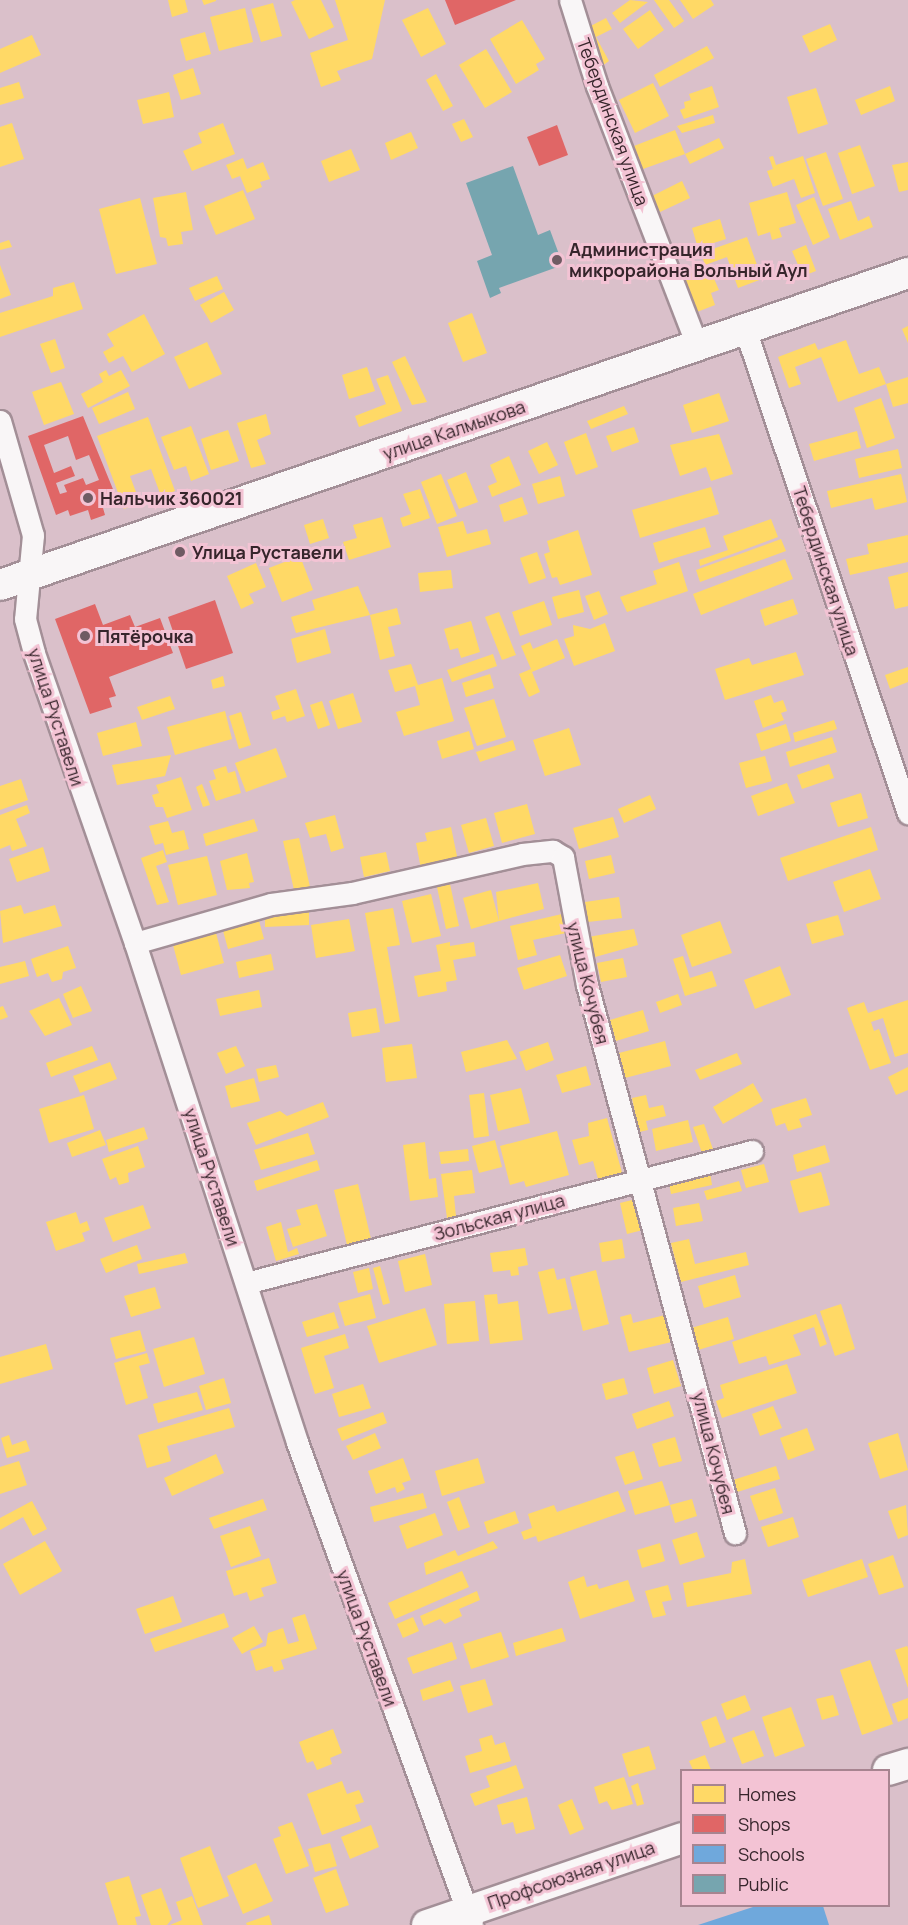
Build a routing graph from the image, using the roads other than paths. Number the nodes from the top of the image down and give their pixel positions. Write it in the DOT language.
graph roads {
  1 [pos="570,0"];
  2 [pos="908,273"];
  3 [pos="745,329"];
  4 [pos="698,345"];
  5 [pos="0,421"];
  6 [pos="28,575"];
  7 [pos="0,585"];
  8 [pos="908,813"];
  9 [pos="135,944"];
  10 [pos="752,1151"];
  11 [pos="643,1180"];
  12 [pos="246,1283"];
  13 [pos="735,1533"];
  14 [pos="908,1764"];
  15 [pos="890,1769"];
  16 [pos="680,1838"];
  17 [pos="468,1920"];
  18 [pos="428,1925"];
  1 -- 4 [label="street, Тебердинская улица"];
  2 -- 3 [label="street, улица Калмыкова"];
  3 -- 4 [label="street, улица Калмыкова"];
  3 -- 8 [label="street, Тебердинская улица"];
  4 -- 6 [label="street, улица Калмыкова"];
  5 -- 6 [label="street, улица Руставели"];
  6 -- 7 [label="street, улица Калмыкова"];
  6 -- 9 [label="street, улица Руставели"];
  9 -- 11 [label="street, улица Кочубея"];
  9 -- 12 [label="street, улица Руставели"];
  10 -- 11 [label="street, Зольская улица"];
  11 -- 12 [label="street, Зольская улица"];
  11 -- 13 [label="street, улица Кочубея"];
  12 -- 17 [label="street, улица Руставели"];
  14 -- 15 [label="street"];
  16 -- 17 [label="street, Профсоюзная улица"];
  17 -- 18 [label="street, Профсоюзная улица"];
}
